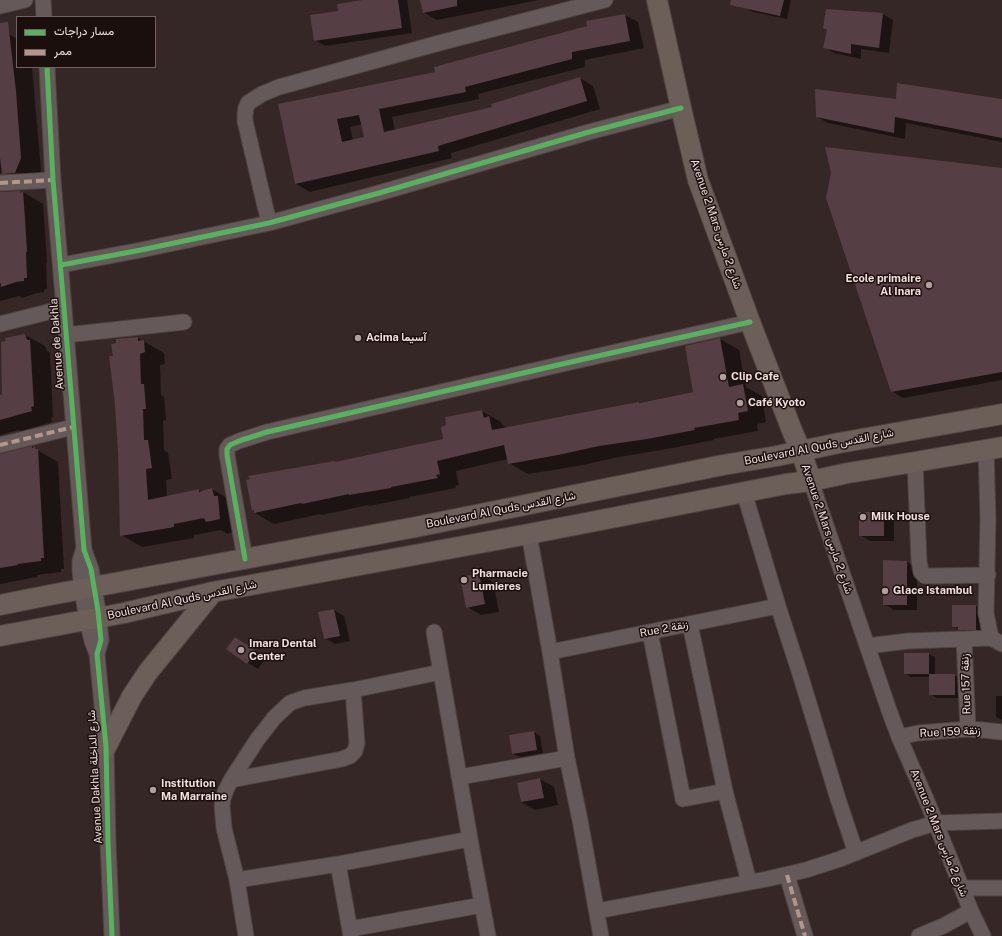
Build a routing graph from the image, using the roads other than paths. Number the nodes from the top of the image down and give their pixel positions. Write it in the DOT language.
graph roads {
  1 [pos="25,0"];
  2 [pos="43,0"];
  3 [pos="605,0"];
  4 [pos="657,0"];
  5 [pos="0,6"];
  6 [pos="44,16"];
  7 [pos="47,68"];
  8 [pos="681,108"];
  9 [pos="53,180"];
  10 [pos="0,183"];
  11 [pos="268,223"];
  12 [pos="61,265"];
  13 [pos="64,308"];
  14 [pos="184,322"];
  15 [pos="750,322"];
  16 [pos="0,324"];
  17 [pos="66,336"];
  18 [pos="1002,414"];
  19 [pos="73,427"];
  20 [pos="0,444"];
  21 [pos="994,448"];
  22 [pos="801,451"];
  23 [pos="915,462"];
  24 [pos="811,481"];
  25 [pos="744,492"];
  26 [pos="529,534"];
  27 [pos="244,559"];
  28 [pos="988,574"];
  29 [pos="88,588"];
  30 [pos="214,592"];
  31 [pos="0,605"];
  32 [pos="778,606"];
  33 [pos="93,618"];
  34 [pos="690,624"];
  35 [pos="434,632"];
  36 [pos="650,632"];
  37 [pos="0,636"];
  38 [pos="964,639"];
  39 [pos="996,641"];
  40 [pos="867,646"];
  41 [pos="550,652"];
  42 [pos="441,672"];
  43 [pos="353,690"];
  44 [pos="968,729"];
  45 [pos="1002,732"];
  46 [pos="899,737"];
  47 [pos="106,746"];
  48 [pos="567,758"];
  49 [pos="460,776"];
  50 [pos="231,780"];
  51 [pos="725,792"];
  52 [pos="1002,821"];
  53 [pos="936,823"];
  54 [pos="470,839"];
  55 [pos="856,853"];
  56 [pos="338,864"];
  57 [pos="787,875"];
  58 [pos="237,880"];
  59 [pos="749,882"];
  60 [pos="962,888"];
  61 [pos="1002,888"];
  62 [pos="482,905"];
  63 [pos="597,911"];
  64 [pos="971,911"];
  65 [pos="350,933"];
  66 [pos="112,936"];
  67 [pos="246,936"];
  68 [pos="488,936"];
  69 [pos="601,936"];
  70 [pos="805,936"];
  71 [pos="919,936"];
  72 [pos="983,936"];
  1 -- 5 [label="street"];
  2 -- 6 [label="street"];
  3 -- 11 [label="street"];
  4 -- 8 [label="main road, Avenue 2 Mars شارع 2 مارس"];
  7 -- 9 [label="street, Avenue de Dakhla"];
  8 -- 11 [label="street"];
  8 -- 15 [label="main road, Avenue 2 Mars شارع 2 مارس"];
  9 -- 10 [label="street"];
  9 -- 12 [label="street, Avenue de Dakhla"];
  11 -- 12 [label="street"];
  12 -- 13 [label="street, Avenue de Dakhla"];
  13 -- 16 [label="street"];
  13 -- 17 [label="street, Avenue de Dakhla"];
  14 -- 17 [label="street"];
  15 -- 22 [label="main road, Avenue 2 Mars شارع 2 مارس"];
  15 -- 27 [label="street"];
  17 -- 19 [label="street, Avenue de Dakhla"];
  18 -- 22 [label="main road, Boulevard Al Quds شارع القدس"];
  19 -- 20 [label="street"];
  19 -- 29 [label="street, Avenue de Dakhla"];
  21 -- 23 [label="main road, Boulevard Al Quds شارع القدس"];
  21 -- 28 [label="street"];
  22 -- 24 [label="main road, Avenue 2 Mars شارع 2 مارس"];
  22 -- 27 [label="main road, Boulevard Al Quds شارع القدس"];
  23 -- 24 [label="main road, Boulevard Al Quds شارع القدس"];
  23 -- 28 [label="street"];
  24 -- 25 [label="main road, Boulevard Al Quds شارع القدس"];
  24 -- 40 [label="street, Avenue 2 Mars شارع 2 مارس"];
  25 -- 26 [label="main road, Boulevard Al Quds شارع القدس"];
  25 -- 32 [label="street"];
  26 -- 30 [label="main road, Boulevard Al Quds شارع القدس"];
  26 -- 41 [label="street"];
  27 -- 29 [label="main road, Boulevard Al Quds شارع القدس"];
  28 -- 39 [label="street"];
  29 -- 31 [label="main road, Boulevard Al Quds شارع القدس"];
  29 -- 33 [label="street, Avenue de Dakhla"];
  30 -- 33 [label="main road, Boulevard Al Quds شارع القدس"];
  30 -- 47 [label="main road"];
  32 -- 34 [label="street, Rue 2 زنقة"];
  32 -- 55 [label="street"];
  33 -- 37 [label="main road, Boulevard Al Quds شارع القدس"];
  33 -- 47 [label="street, Avenue Dakhla شارع الداخلة"];
  34 -- 36 [label="street, Rue 2 زنقة"];
  34 -- 51 [label="street"];
  35 -- 42 [label="street"];
  36 -- 41 [label="street, Rue 2 زنقة"];
  36 -- 51 [label="street"];
  38 -- 39 [label="street"];
  38 -- 40 [label="street"];
  38 -- 44 [label="street, Rue 157 زنقة"];
  40 -- 46 [label="street, Avenue 2 Mars شارع 2 مارس"];
  41 -- 48 [label="street"];
  42 -- 43 [label="street"];
  42 -- 49 [label="street"];
  43 -- 50 [label="street"];
  43 -- 50 [label="street"];
  44 -- 45 [label="street, Rue 159 زنقة"];
  44 -- 46 [label="street, Rue 159 زنقة"];
  46 -- 53 [label="street, Avenue 2 Mars شارع 2 مارس"];
  47 -- 66 [label="street, Avenue Dakhla شارع الداخلة"];
  48 -- 49 [label="street"];
  48 -- 63 [label="street"];
  49 -- 54 [label="street"];
  50 -- 58 [label="street"];
  51 -- 59 [label="street"];
  52 -- 53 [label="street"];
  53 -- 55 [label="street"];
  53 -- 60 [label="street, Avenue 2 Mars شارع 2 مارس"];
  54 -- 56 [label="street"];
  54 -- 62 [label="street"];
  55 -- 57 [label="street"];
  56 -- 58 [label="street"];
  56 -- 65 [label="street"];
  57 -- 59 [label="street"];
  57 -- 70 [label="street"];
  58 -- 67 [label="street"];
  59 -- 63 [label="street"];
  60 -- 61 [label="street"];
  60 -- 64 [label="street, Avenue 2 Mars شارع 2 مارس"];
  62 -- 65 [label="street"];
  62 -- 68 [label="street"];
  63 -- 69 [label="street"];
  64 -- 71 [label="street"];
  64 -- 72 [label="street, Avenue 2 Mars شارع 2 مارس"];
}
